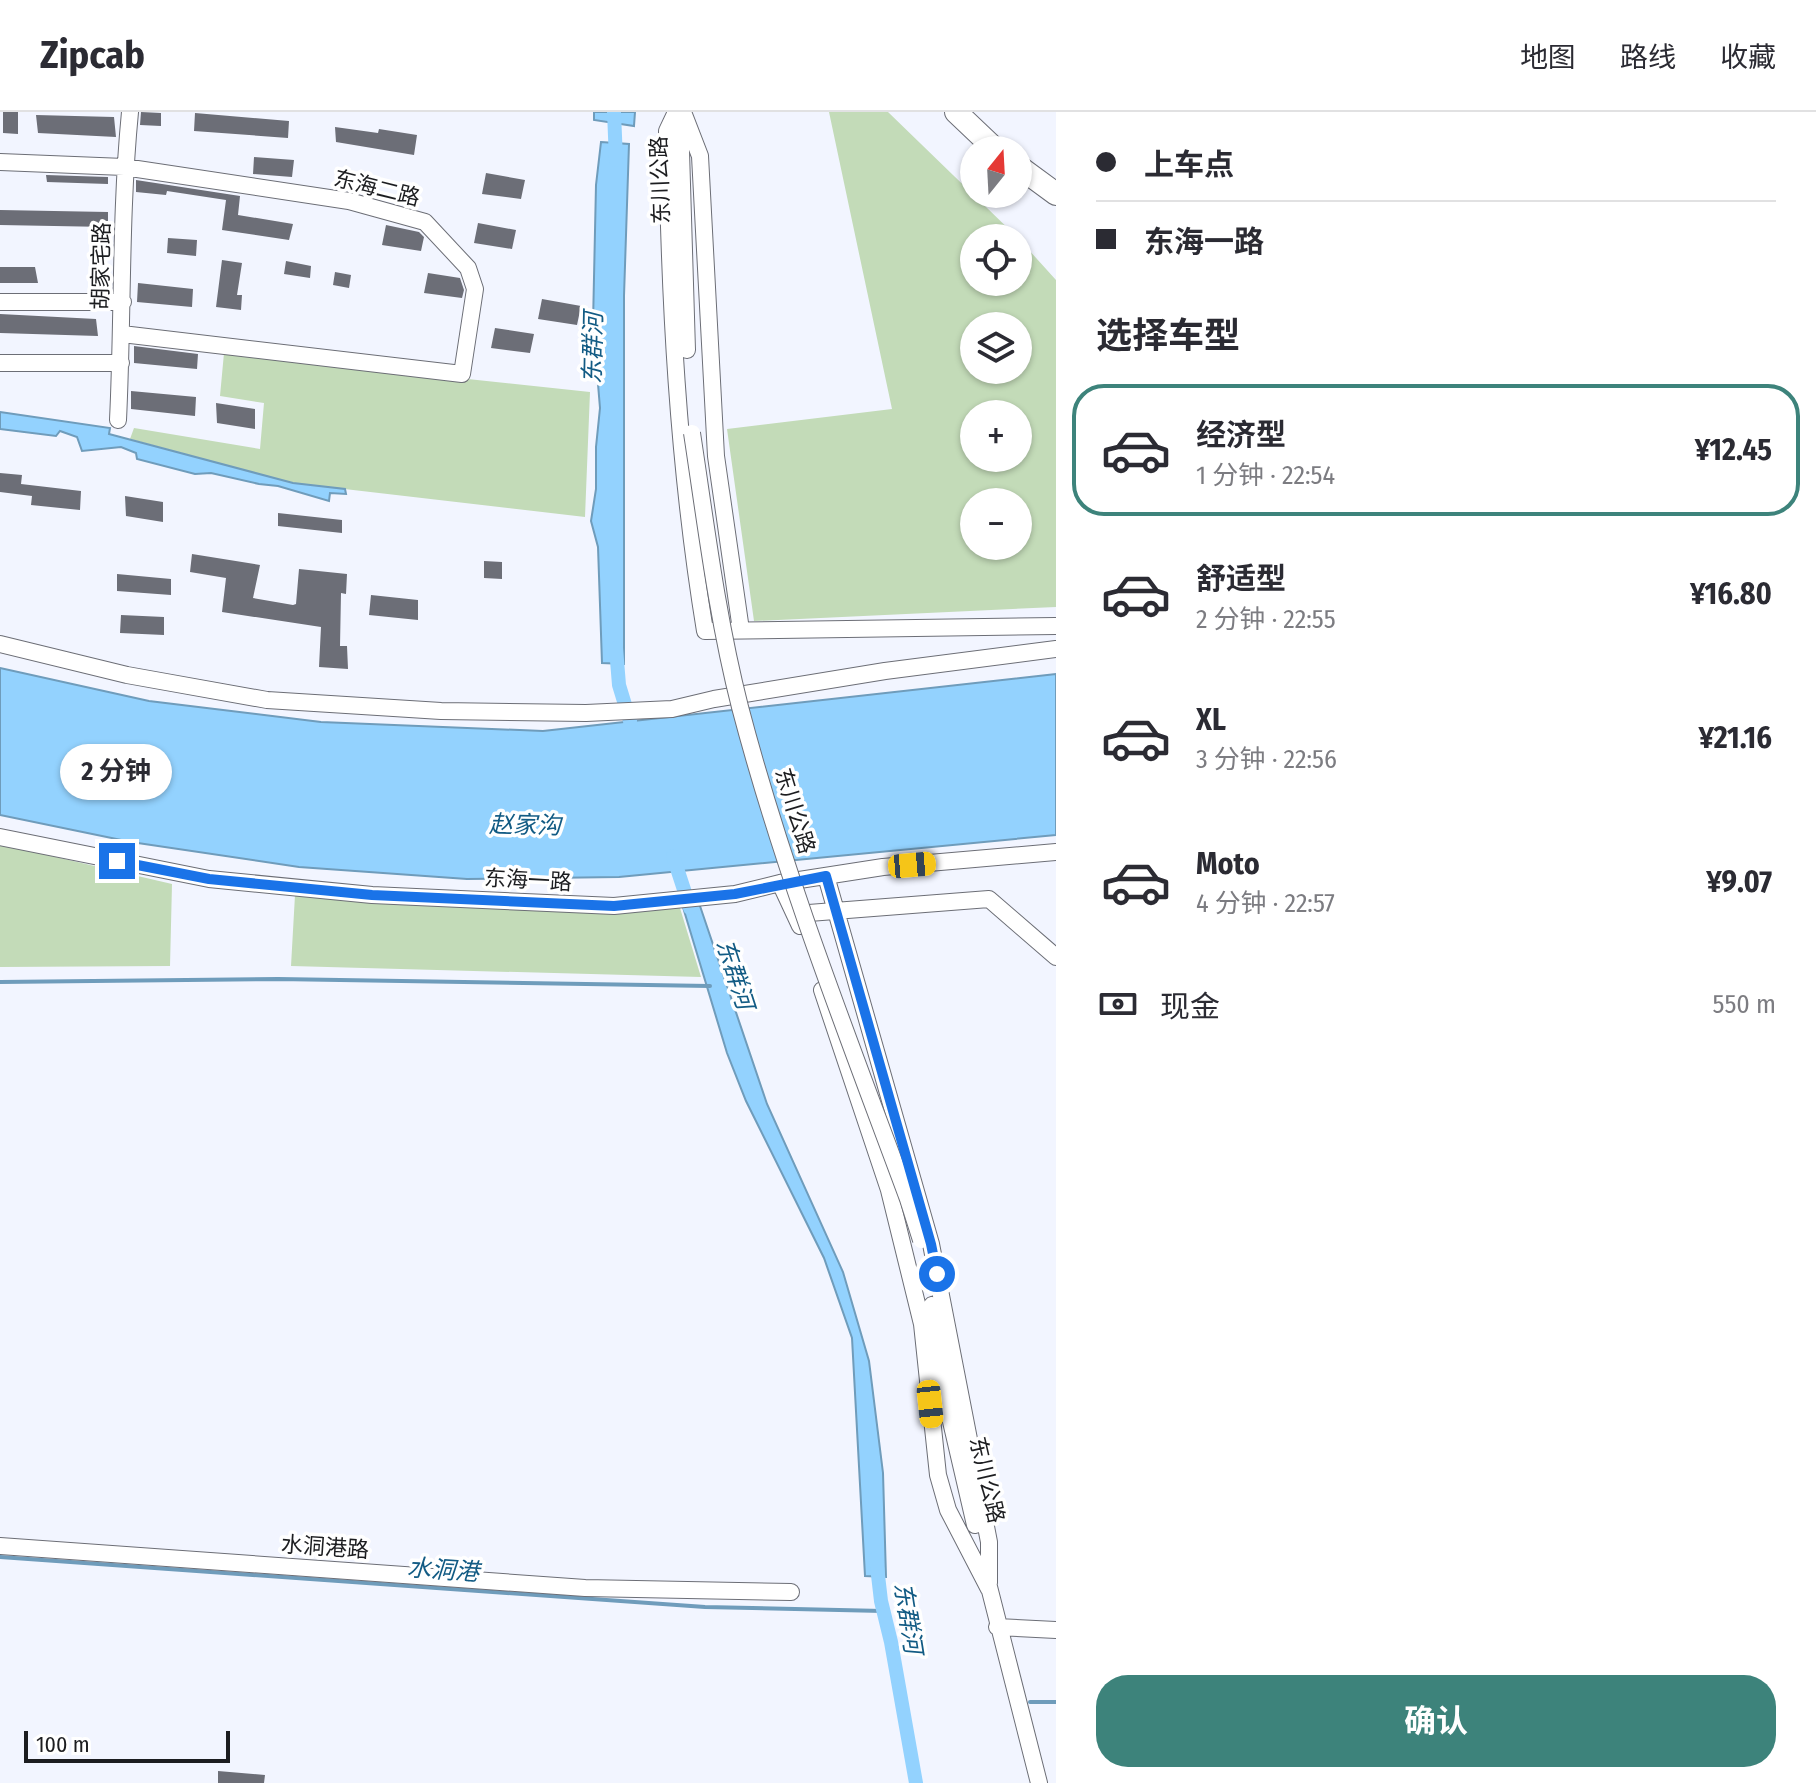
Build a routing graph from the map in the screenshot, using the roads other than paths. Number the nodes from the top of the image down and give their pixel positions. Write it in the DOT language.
graph roads {
  1 [pos="130,112"];
  2 [pos="679,112"];
  3 [pos="956,112"];
  4 [pos="981,136"];
  5 [pos="0,162"];
  6 [pos="124,167"];
  7 [pos="1032,176"];
  8 [pos="1056,194"];
  9 [pos="0,302"];
  10 [pos="123,302"];
  11 [pos="122,334"];
  12 [pos="0,363"];
  13 [pos="121,363"];
  14 [pos="118,420"];
  15 [pos="1056,626"];
  16 [pos="741,630"];
  17 [pos="0,644"];
  18 [pos="1056,649"];
  19 [pos="0,837"];
  20 [pos="1056,852"];
  21 [pos="826,876"];
  22 [pos="780,883"];
  23 [pos="836,911"];
  24 [pos="796,914"];
  25 [pos="1056,957"];
  26 [pos="0,1546"];
  27 [pos="989,1589"];
  28 [pos="791,1592"];
  29 [pos="997,1627"];
  30 [pos="1056,1630"];
  31 [pos="1039,1783"];
  1 -- 6 [label="street, 胡家宅路"];
  2 -- 16 [label="street"];
  2 -- 16 [label="street"];
  2 -- 27 [label="street, 东川公路, bridge"];
  3 -- 4 [label="highway"];
  5 -- 6 [label="street, 东海二路"];
  6 -- 10 [label="street, 胡家宅路"];
  6 -- 11 [label="street, 东海二路"];
  7 -- 8 [label="highway"];
  9 -- 10 [label="street"];
  10 -- 11 [label="street, 胡家宅路"];
  11 -- 13 [label="street, 胡家宅路"];
  12 -- 13 [label="street"];
  13 -- 14 [label="street, 胡家宅路"];
  15 -- 16 [label="street"];
  17 -- 18 [label="street"];
  19 -- 22 [label="street, 东海一路"];
  20 -- 21 [label="street, 东海一路"];
  21 -- 22 [label="street, 东海一路"];
  21 -- 23 [label="street"];
  22 -- 24 [label="street"];
  23 -- 24 [label="street"];
  23 -- 25 [label="street"];
  23 -- 27 [label="street"];
  24 -- 27 [label="street"];
  26 -- 28 [label="street, 水洞港路"];
  27 -- 29 [label="street, 东川公路"];
  29 -- 30 [label="street"];
  29 -- 31 [label="street, 东川公路"];
}
